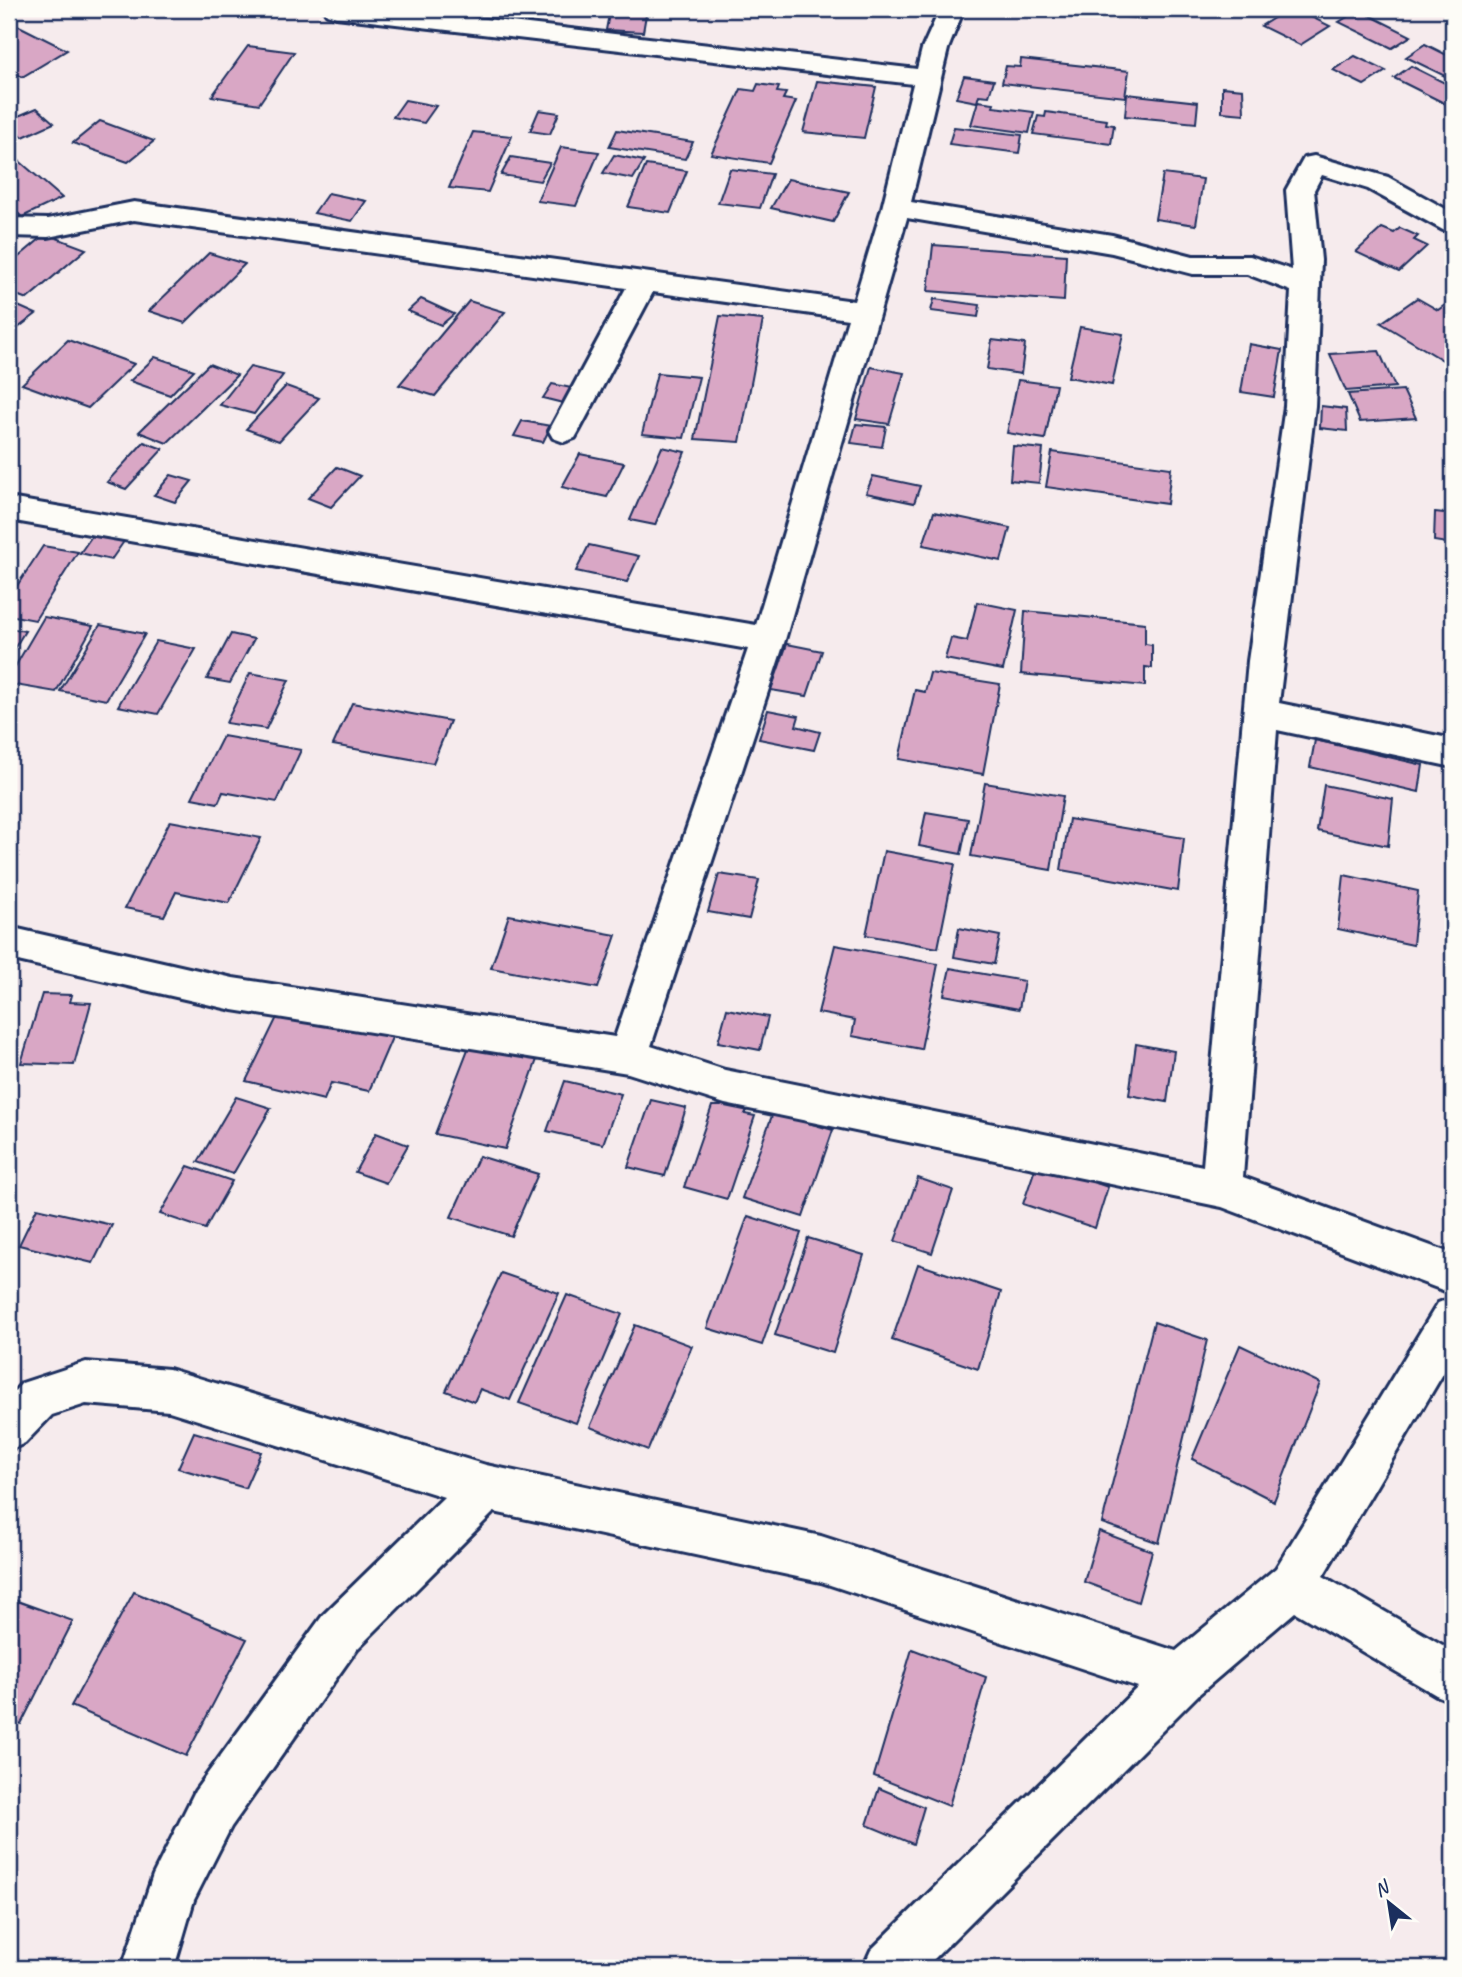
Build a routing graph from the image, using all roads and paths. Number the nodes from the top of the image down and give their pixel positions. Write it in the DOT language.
graph roads {
  1 [pos="336,9"];
  2 [pos="952,9"];
  3 [pos="928,78"];
  4 [pos="895,208"];
  5 [pos="1453,224"];
  6 [pos="9,227"];
  7 [pos="644,281"];
  8 [pos="1306,286"];
  9 [pos="867,312"];
  10 [pos="565,430"];
  11 [pos="9,509"];
  12 [pos="768,640"];
  13 [pos="1261,713"];
  14 [pos="1453,753"];
  15 [pos="9,943"];
  16 [pos="628,1056"];
  17 [pos="1222,1188"];
  18 [pos="1453,1274"];
  19 [pos="1453,1317"];
  20 [pos="9,1429"];
  21 [pos="486,1488"];
  22 [pos="1292,1584"];
  23 [pos="1182,1677"];
  24 [pos="1453,1678"];
  25 [pos="148,1968"];
  26 [pos="888,1968"];
  1 -- 3 [label="street"];
  2 -- 3 [label="street"];
  3 -- 4 [label="street"];
  4 -- 8 [label="street"];
  4 -- 9 [label="street"];
  5 -- 8 [label="street"];
  6 -- 7 [label="street"];
  7 -- 9 [label="street"];
  7 -- 10 [label="street"];
  8 -- 13 [label="street"];
  9 -- 12 [label="street"];
  11 -- 12 [label="street"];
  12 -- 16 [label="street"];
  13 -- 14 [label="street"];
  13 -- 17 [label="street"];
  15 -- 16 [label="street"];
  16 -- 17 [label="street"];
  17 -- 18 [label="street"];
  19 -- 22 [label="street"];
  20 -- 21 [label="street"];
  21 -- 23 [label="street"];
  21 -- 25 [label="street"];
  22 -- 23 [label="street"];
  22 -- 24 [label="street"];
  23 -- 26 [label="street"];
}
